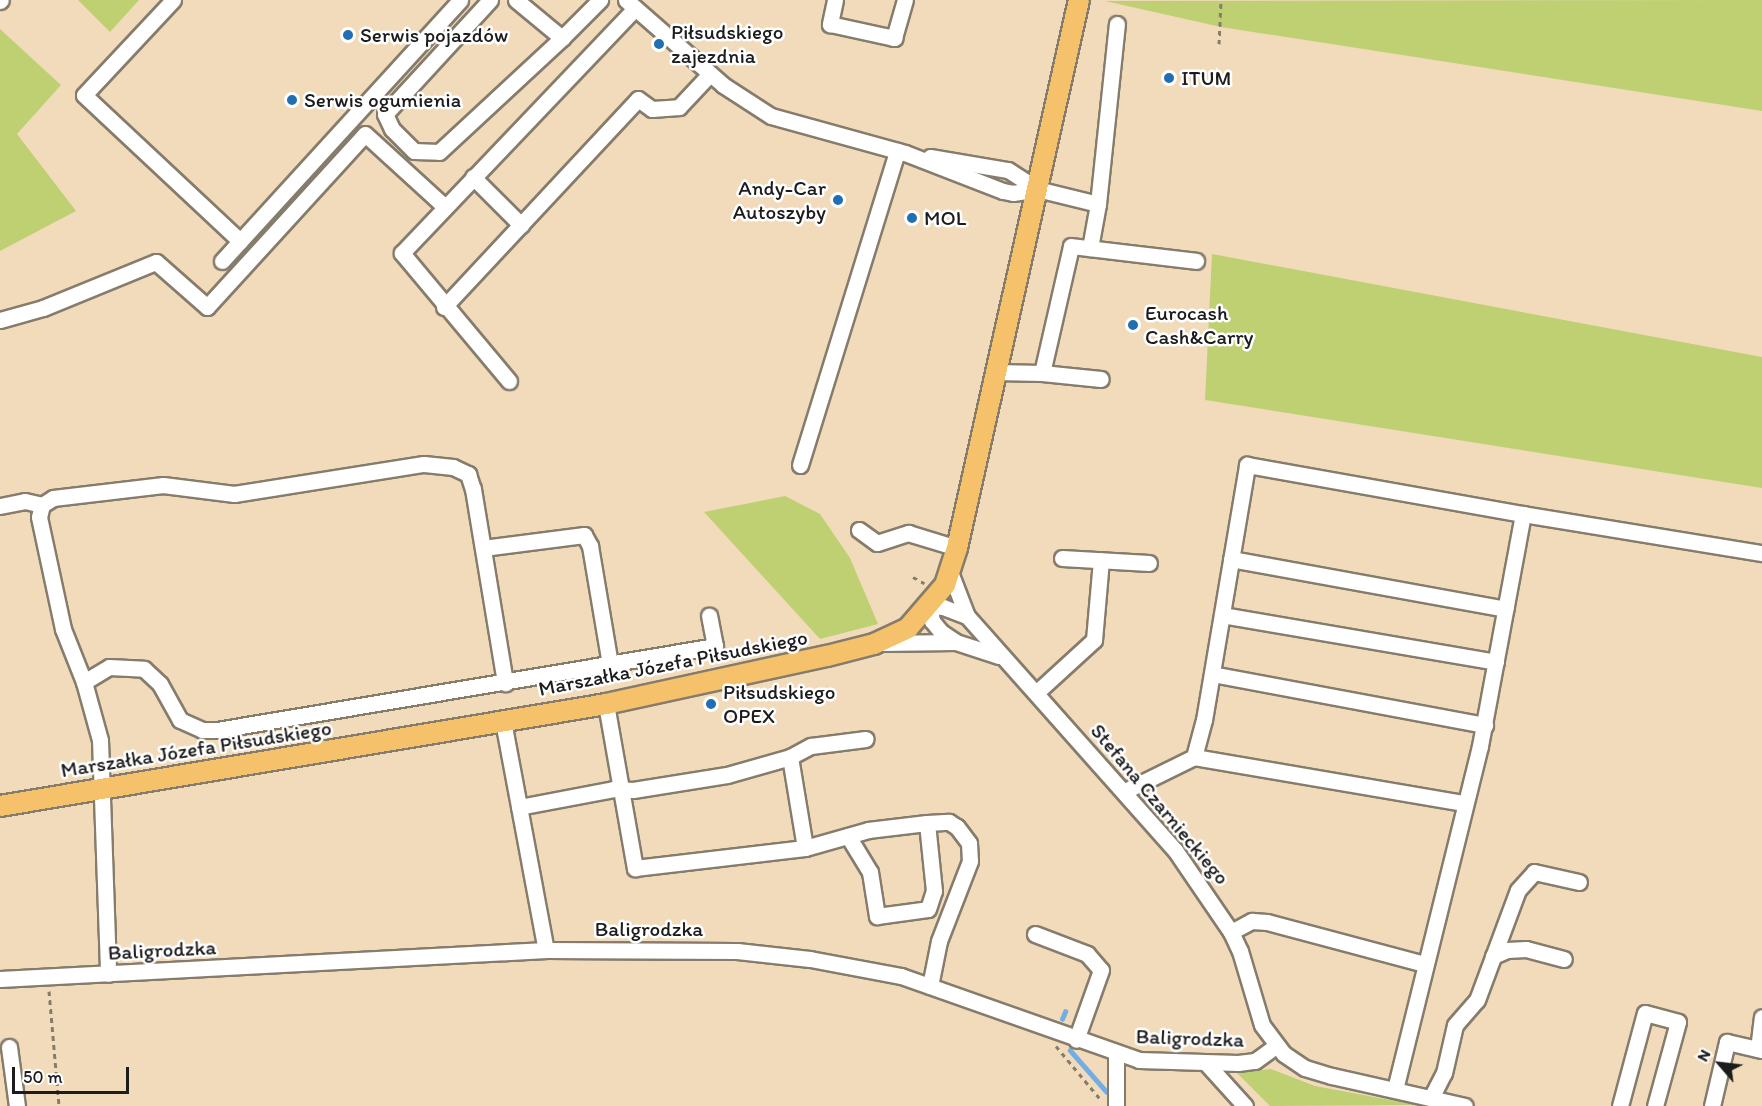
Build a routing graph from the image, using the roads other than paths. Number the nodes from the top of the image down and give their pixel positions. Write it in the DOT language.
graph roads {
  1 [pos="173,0"];
  2 [pos="460,0"];
  3 [pos="489,0"];
  4 [pos="516,0"];
  5 [pos="600,0"];
  6 [pos="835,0"];
  7 [pos="905,0"];
  8 [pos="1078,0"];
  9 [pos="630,4"];
  10 [pos="1117,24"];
  11 [pos="562,38"];
  12 [pos="710,74"];
  13 [pos="901,152"];
  14 [pos="473,177"];
  15 [pos="1035,195"];
  16 [pos="1098,204"];
  17 [pos="446,207"];
  18 [pos="521,225"];
  19 [pos="240,241"];
  20 [pos="1090,248"];
  21 [pos="222,261"];
  22 [pos="1196,261"];
  23 [pos="444,308"];
  24 [pos="0,320"];
  25 [pos="996,372"];
  26 [pos="1042,374"];
  27 [pos="1101,379"];
  28 [pos="509,381"];
  29 [pos="800,465"];
  30 [pos="42,505"];
  31 [pos="0,506"];
  32 [pos="1522,514"];
  33 [pos="859,530"];
  34 [pos="483,548"];
  35 [pos="957,548"];
  36 [pos="1762,551"];
  37 [pos="1062,558"];
  38 [pos="1231,559"];
  39 [pos="1101,560"];
  40 [pos="1149,563"];
  41 [pos="950,572"];
  42 [pos="929,606"];
  43 [pos="1505,609"];
  44 [pos="1222,615"];
  45 [pos="709,616"];
  46 [pos="967,616"];
  47 [pos="956,642"];
  48 [pos="874,644"];
  49 [pos="999,656"];
  50 [pos="1496,662"];
  51 [pos="610,664"];
  52 [pos="1212,674"];
  53 [pos="84,682"];
  54 [pos="505,683"];
  55 [pos="1037,692"];
  56 [pos="606,704"];
  57 [pos="503,721"];
  58 [pos="1485,725"];
  59 [pos="866,739"];
  60 [pos="790,757"];
  61 [pos="1194,757"];
  62 [pos="101,789"];
  63 [pos="621,789"];
  64 [pos="1125,791"];
  65 [pos="1464,803"];
  66 [pos="0,806"];
  67 [pos="519,807"];
  68 [pos="927,823"];
  69 [pos="848,836"];
  70 [pos="805,848"];
  71 [pos="1579,882"];
  72 [pos="1231,932"];
  73 [pos="1035,934"];
  74 [pos="546,950"];
  75 [pos="1493,956"];
  76 [pos="1564,958"];
  77 [pos="1425,964"];
  78 [pos="108,974"];
  79 [pos="0,979"];
  80 [pos="930,986"];
  81 [pos="1762,1017"];
  82 [pos="1076,1040"];
  83 [pos="1276,1046"];
  84 [pos="9,1047"];
  85 [pos="1760,1050"];
  86 [pos="1116,1055"];
  87 [pos="1206,1063"];
  88 [pos="1395,1089"];
  89 [pos="1431,1098"];
  90 [pos="17,1106"];
  91 [pos="1116,1106"];
  92 [pos="1245,1106"];
  93 [pos="1465,1106"];
  94 [pos="1620,1106"];
  95 [pos="1655,1106"];
  96 [pos="1712,1106"];
  1 -- 19 [label="street"];
  2 -- 19 [label="street"];
  3 -- 11 [label="street"];
  4 -- 11 [label="street"];
  5 -- 11 [label="street"];
  6 -- 7 [label="street"];
  8 -- 15 [label="main road, Marszałka Józefa Piłsudskiego"];
  9 -- 12 [label="street"];
  9 -- 14 [label="street"];
  10 -- 16 [label="street"];
  12 -- 13 [label="street"];
  12 -- 18 [label="street"];
  13 -- 15 [label="street"];
  13 -- 15 [label="street"];
  13 -- 29 [label="street"];
  14 -- 17 [label="street"];
  14 -- 18 [label="street"];
  15 -- 16 [label="street"];
  15 -- 25 [label="main road, Marszałka Józefa Piłsudskiego"];
  16 -- 20 [label="street"];
  17 -- 23 [label="street"];
  17 -- 24 [label="street"];
  18 -- 23 [label="street"];
  19 -- 21 [label="street"];
  20 -- 22 [label="street"];
  20 -- 26 [label="street"];
  23 -- 28 [label="street"];
  25 -- 26 [label="street"];
  25 -- 35 [label="main road, Marszałka Józefa Piłsudskiego"];
  26 -- 27 [label="street"];
  30 -- 31 [label="street"];
  30 -- 34 [label="street"];
  30 -- 53 [label="street"];
  32 -- 36 [label="street"];
  32 -- 38 [label="street"];
  32 -- 43 [label="street"];
  33 -- 35 [label="street"];
  34 -- 51 [label="street"];
  34 -- 54 [label="street"];
  35 -- 41 [label="main road, Marszałka Józefa Piłsudskiego"];
  37 -- 39 [label="street"];
  38 -- 43 [label="street"];
  38 -- 44 [label="street"];
  39 -- 40 [label="street"];
  39 -- 55 [label="street"];
  41 -- 42 [label="main road, Marszałka Józefa Piłsudskiego"];
  41 -- 46 [label="street, Stefana Czarnieckiego"];
  42 -- 46 [label="street"];
  42 -- 47 [label="street, Stefana Czarnieckiego"];
  42 -- 48 [label="main road, Marszałka Józefa Piłsudskiego"];
  43 -- 50 [label="street"];
  44 -- 50 [label="street"];
  44 -- 52 [label="street"];
  45 -- 51 [label="street"];
  46 -- 49 [label="street, Stefana Czarnieckiego"];
  47 -- 48 [label="street, Stefana Czarnieckiego"];
  47 -- 49 [label="street, Stefana Czarnieckiego"];
  48 -- 56 [label="main road, Marszałka Józefa Piłsudskiego"];
  49 -- 55 [label="street, Stefana Czarnieckiego"];
  50 -- 58 [label="street"];
  51 -- 54 [label="street"];
  52 -- 58 [label="street"];
  52 -- 61 [label="street"];
  53 -- 54 [label="street"];
  53 -- 62 [label="street"];
  55 -- 64 [label="street, Stefana Czarnieckiego"];
  56 -- 57 [label="main road, Marszałka Józefa Piłsudskiego"];
  56 -- 63 [label="street"];
  57 -- 62 [label="main road, Marszałka Józefa Piłsudskiego"];
  57 -- 67 [label="street"];
  58 -- 65 [label="street"];
  59 -- 60 [label="street"];
  60 -- 63 [label="street"];
  60 -- 70 [label="street"];
  61 -- 64 [label="street"];
  61 -- 65 [label="street"];
  62 -- 66 [label="main road, Marszałka Józefa Piłsudskiego"];
  62 -- 78 [label="street"];
  63 -- 67 [label="street"];
  63 -- 70 [label="street"];
  64 -- 72 [label="street, Stefana Czarnieckiego"];
  65 -- 77 [label="street"];
  67 -- 74 [label="street"];
  68 -- 69 [label="street"];
  68 -- 69 [label="street"];
  68 -- 80 [label="street"];
  69 -- 70 [label="street"];
  71 -- 75 [label="street"];
  72 -- 77 [label="street"];
  72 -- 83 [label="street, Stefana Czarnieckiego"];
  73 -- 82 [label="street"];
  74 -- 78 [label="street, Baligrodzka"];
  74 -- 80 [label="street, Baligrodzka"];
  75 -- 76 [label="street"];
  75 -- 89 [label="street"];
  77 -- 88 [label="street"];
  78 -- 79 [label="street, Baligrodzka"];
  80 -- 82 [label="street, Baligrodzka"];
  81 -- 85 [label="street"];
  82 -- 86 [label="street, Baligrodzka"];
  83 -- 87 [label="street, Baligrodzka"];
  83 -- 88 [label="street, Stefana Czarnieckiego"];
  84 -- 90 [label="street"];
  85 -- 96 [label="street"];
  86 -- 87 [label="street, Baligrodzka"];
  86 -- 91 [label="street"];
  87 -- 92 [label="street"];
  88 -- 89 [label="street, Stefana Czarnieckiego"];
  89 -- 93 [label="street, Stefana Czarnieckiego"];
  94 -- 95 [label="street"];
}
